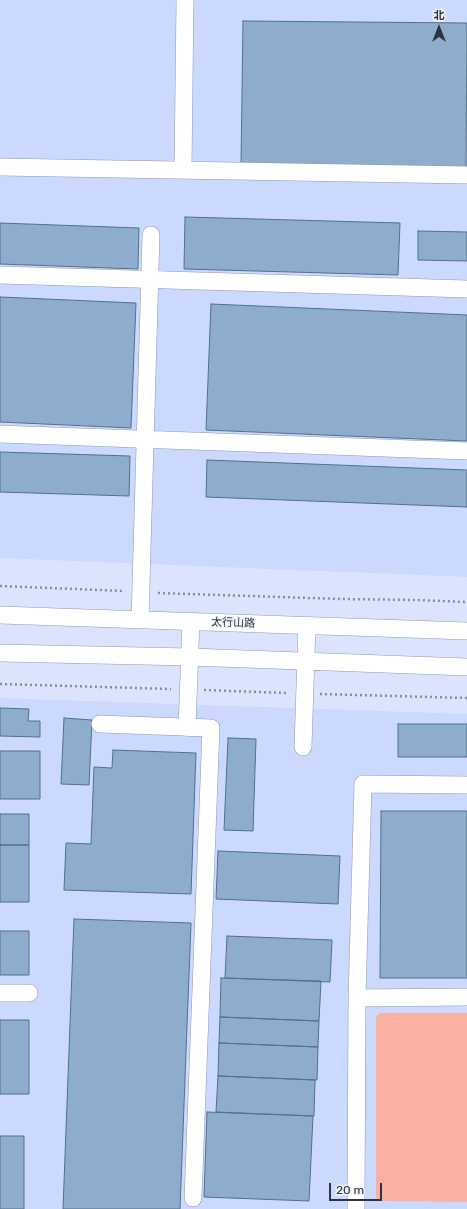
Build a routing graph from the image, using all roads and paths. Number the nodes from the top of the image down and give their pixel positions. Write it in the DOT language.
graph roads {
  1 [pos="185,0"];
  2 [pos="0,167"];
  3 [pos="184,170"];
  4 [pos="467,175"];
  5 [pos="151,235"];
  6 [pos="0,275"];
  7 [pos="150,280"];
  8 [pos="467,289"];
  9 [pos="0,434"];
  10 [pos="145,439"];
  11 [pos="467,451"];
  12 [pos="0,586"];
  13 [pos="141,592"];
  14 [pos="467,602"];
  15 [pos="0,615"];
  16 [pos="140,620"];
  17 [pos="191,621"];
  18 [pos="307,625"];
  19 [pos="467,631"];
  20 [pos="0,653"];
  21 [pos="190,657"];
  22 [pos="306,661"];
  23 [pos="467,667"];
  24 [pos="0,684"];
  25 [pos="189,689"];
  26 [pos="305,693"];
  27 [pos="467,698"];
  28 [pos="100,724"];
  29 [pos="187,728"];
  30 [pos="303,747"];
  31 [pos="467,785"];
  32 [pos="0,993"];
  33 [pos="29,993"];
  34 [pos="467,997"];
  35 [pos="357,998"];
  36 [pos="193,1198"];
  37 [pos="356,1209"];
  1 -- 3 [label="street"];
  2 -- 3 [label="street"];
  3 -- 4 [label="street"];
  5 -- 7 [label="street"];
  6 -- 7 [label="street"];
  7 -- 8 [label="street"];
  7 -- 10 [label="street"];
  9 -- 10 [label="street"];
  10 -- 11 [label="street"];
  10 -- 13 [label="street"];
  12 -- 13 [label="path"];
  13 -- 14 [label="path"];
  13 -- 16 [label="street"];
  15 -- 16 [label="street, 太行山路"];
  16 -- 17 [label="street, 太行山路"];
  17 -- 18 [label="street, 太行山路"];
  17 -- 21 [label="street"];
  18 -- 19 [label="street, 太行山路"];
  18 -- 22 [label="street"];
  20 -- 21 [label="street"];
  21 -- 22 [label="street"];
  21 -- 25 [label="street"];
  22 -- 23 [label="street"];
  22 -- 26 [label="street"];
  24 -- 25 [label="path"];
  25 -- 26 [label="path"];
  25 -- 29 [label="street"];
  26 -- 27 [label="path"];
  26 -- 30 [label="street"];
  28 -- 29 [label="street"];
  29 -- 36 [label="street"];
  31 -- 35 [label="street"];
  32 -- 33 [label="street"];
  34 -- 35 [label="street"];
  35 -- 37 [label="street"];
}
